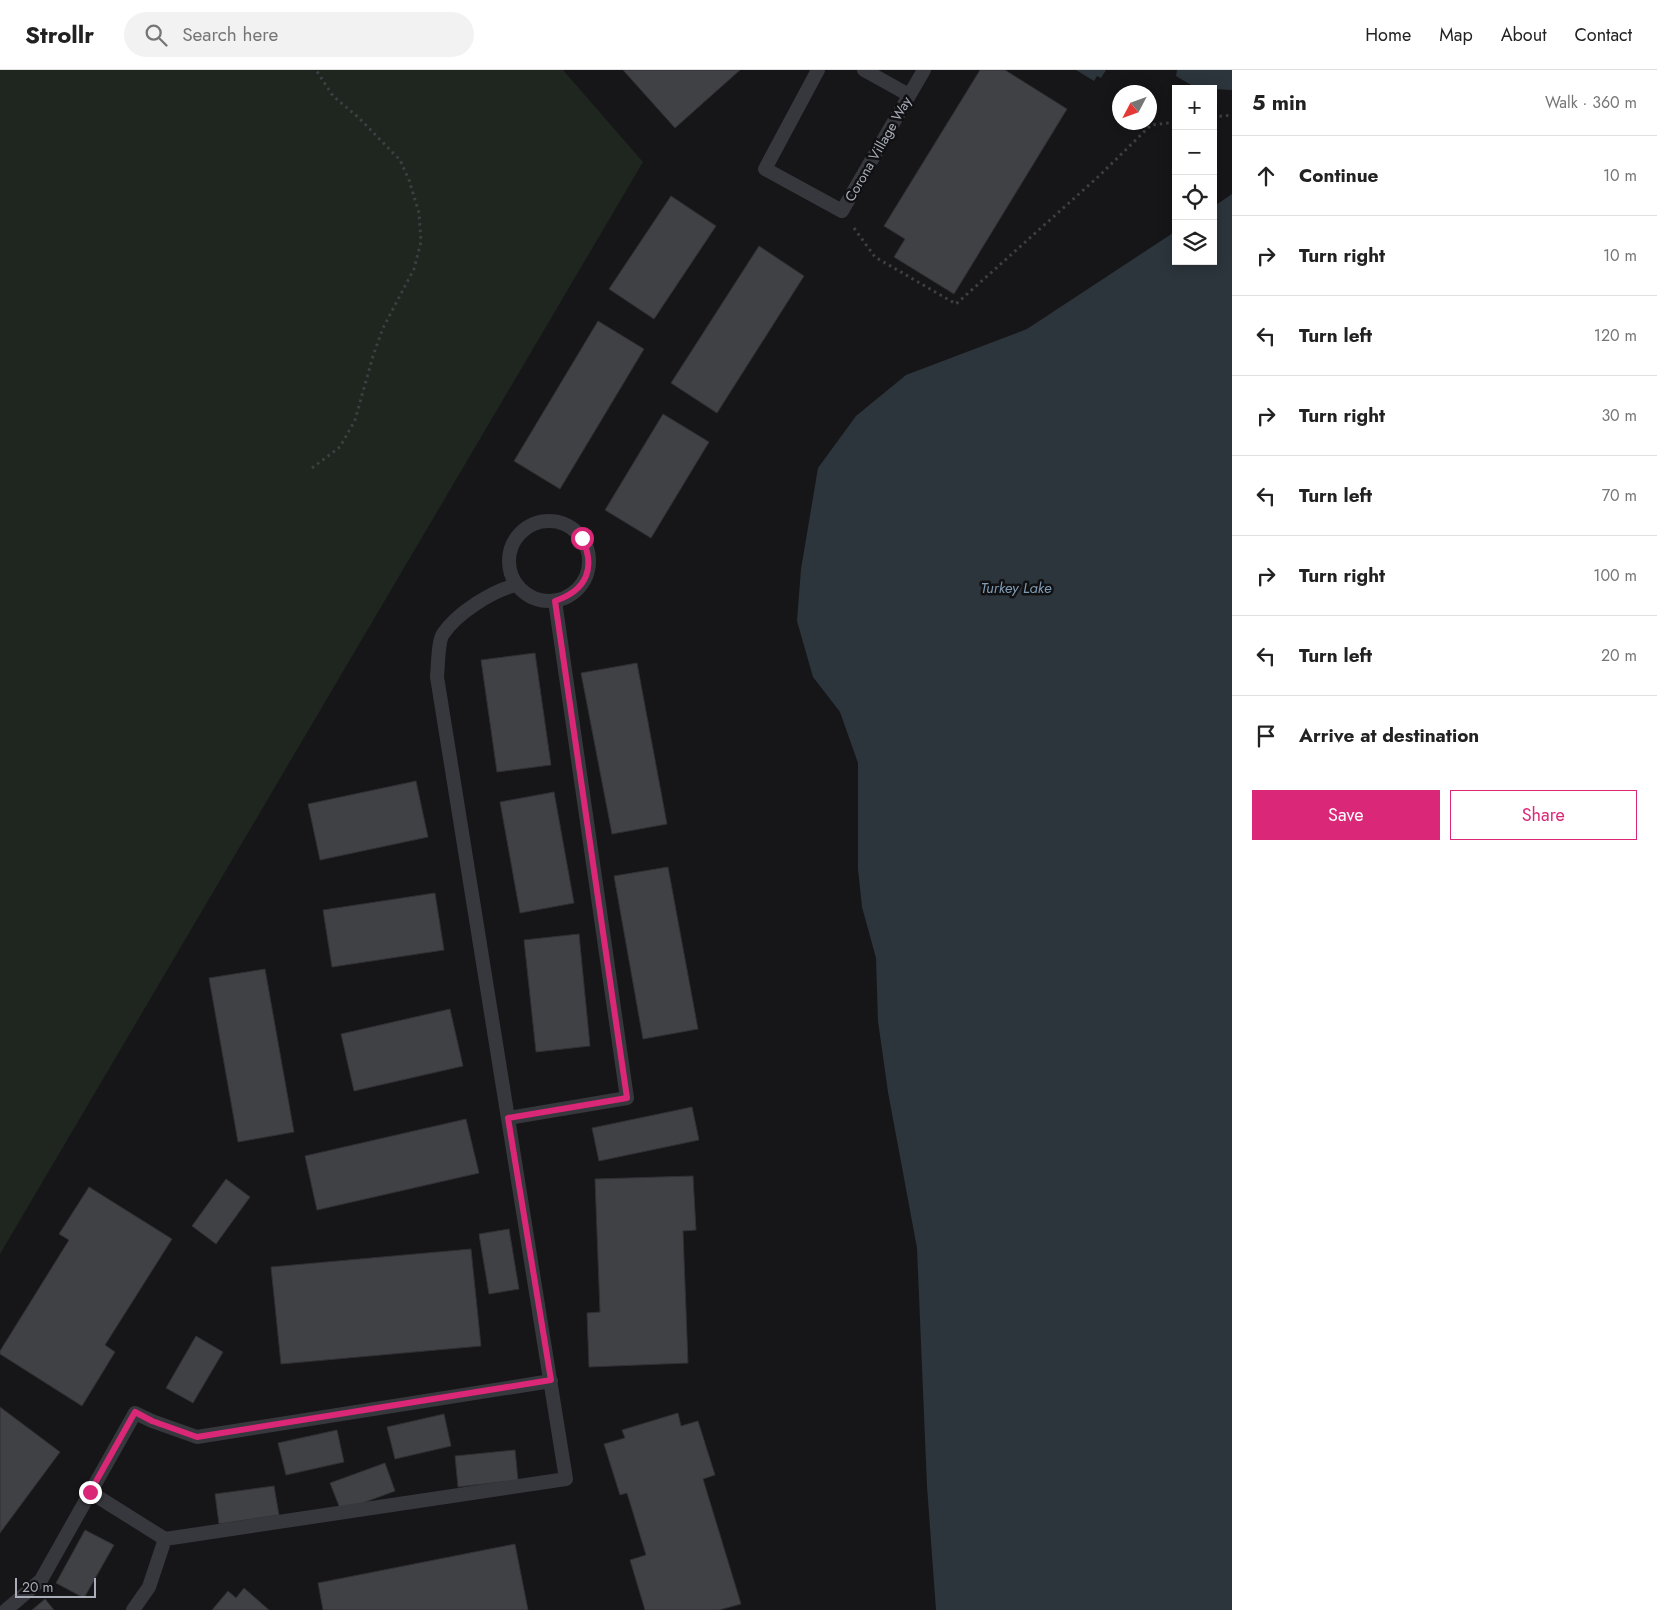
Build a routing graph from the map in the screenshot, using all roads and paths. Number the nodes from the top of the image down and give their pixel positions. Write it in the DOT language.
graph roads {
  1 [pos="316,70"];
  2 [pos="818,70"];
  3 [pos="864,70"];
  4 [pos="924,70"];
  5 [pos="909,95"];
  6 [pos="1232,115"];
  7 [pos="1217,117"];
  8 [pos="1172,122"];
  9 [pos="842,211"];
  10 [pos="312,468"];
  11 [pos="516,584"];
  12 [pos="555,601"];
  13 [pos="508,1118"];
  14 [pos="551,1380"];
  15 [pos="90,1492"];
  16 [pos="165,1540"];
  17 [pos="6,1610"];
  18 [pos="134,1610"];
  1 -- 10 [label="path"];
  2 -- 9 [label="lane, Corona Village Way"];
  3 -- 5 [label="lane"];
  4 -- 5 [label="lane, Corona Village Way"];
  5 -- 9 [label="lane, Corona Village Way"];
  6 -- 7 [label="path"];
  8 -- 9 [label="path"];
  11 -- 12 [label="lane"];
  11 -- 12 [label="lane"];
  11 -- 13 [label="lane"];
  12 -- 13 [label="lane"];
  13 -- 14 [label="lane"];
  14 -- 15 [label="lane"];
  14 -- 16 [label="lane"];
  15 -- 16 [label="lane"];
  15 -- 17 [label="lane"];
  16 -- 18 [label="lane"];
}
